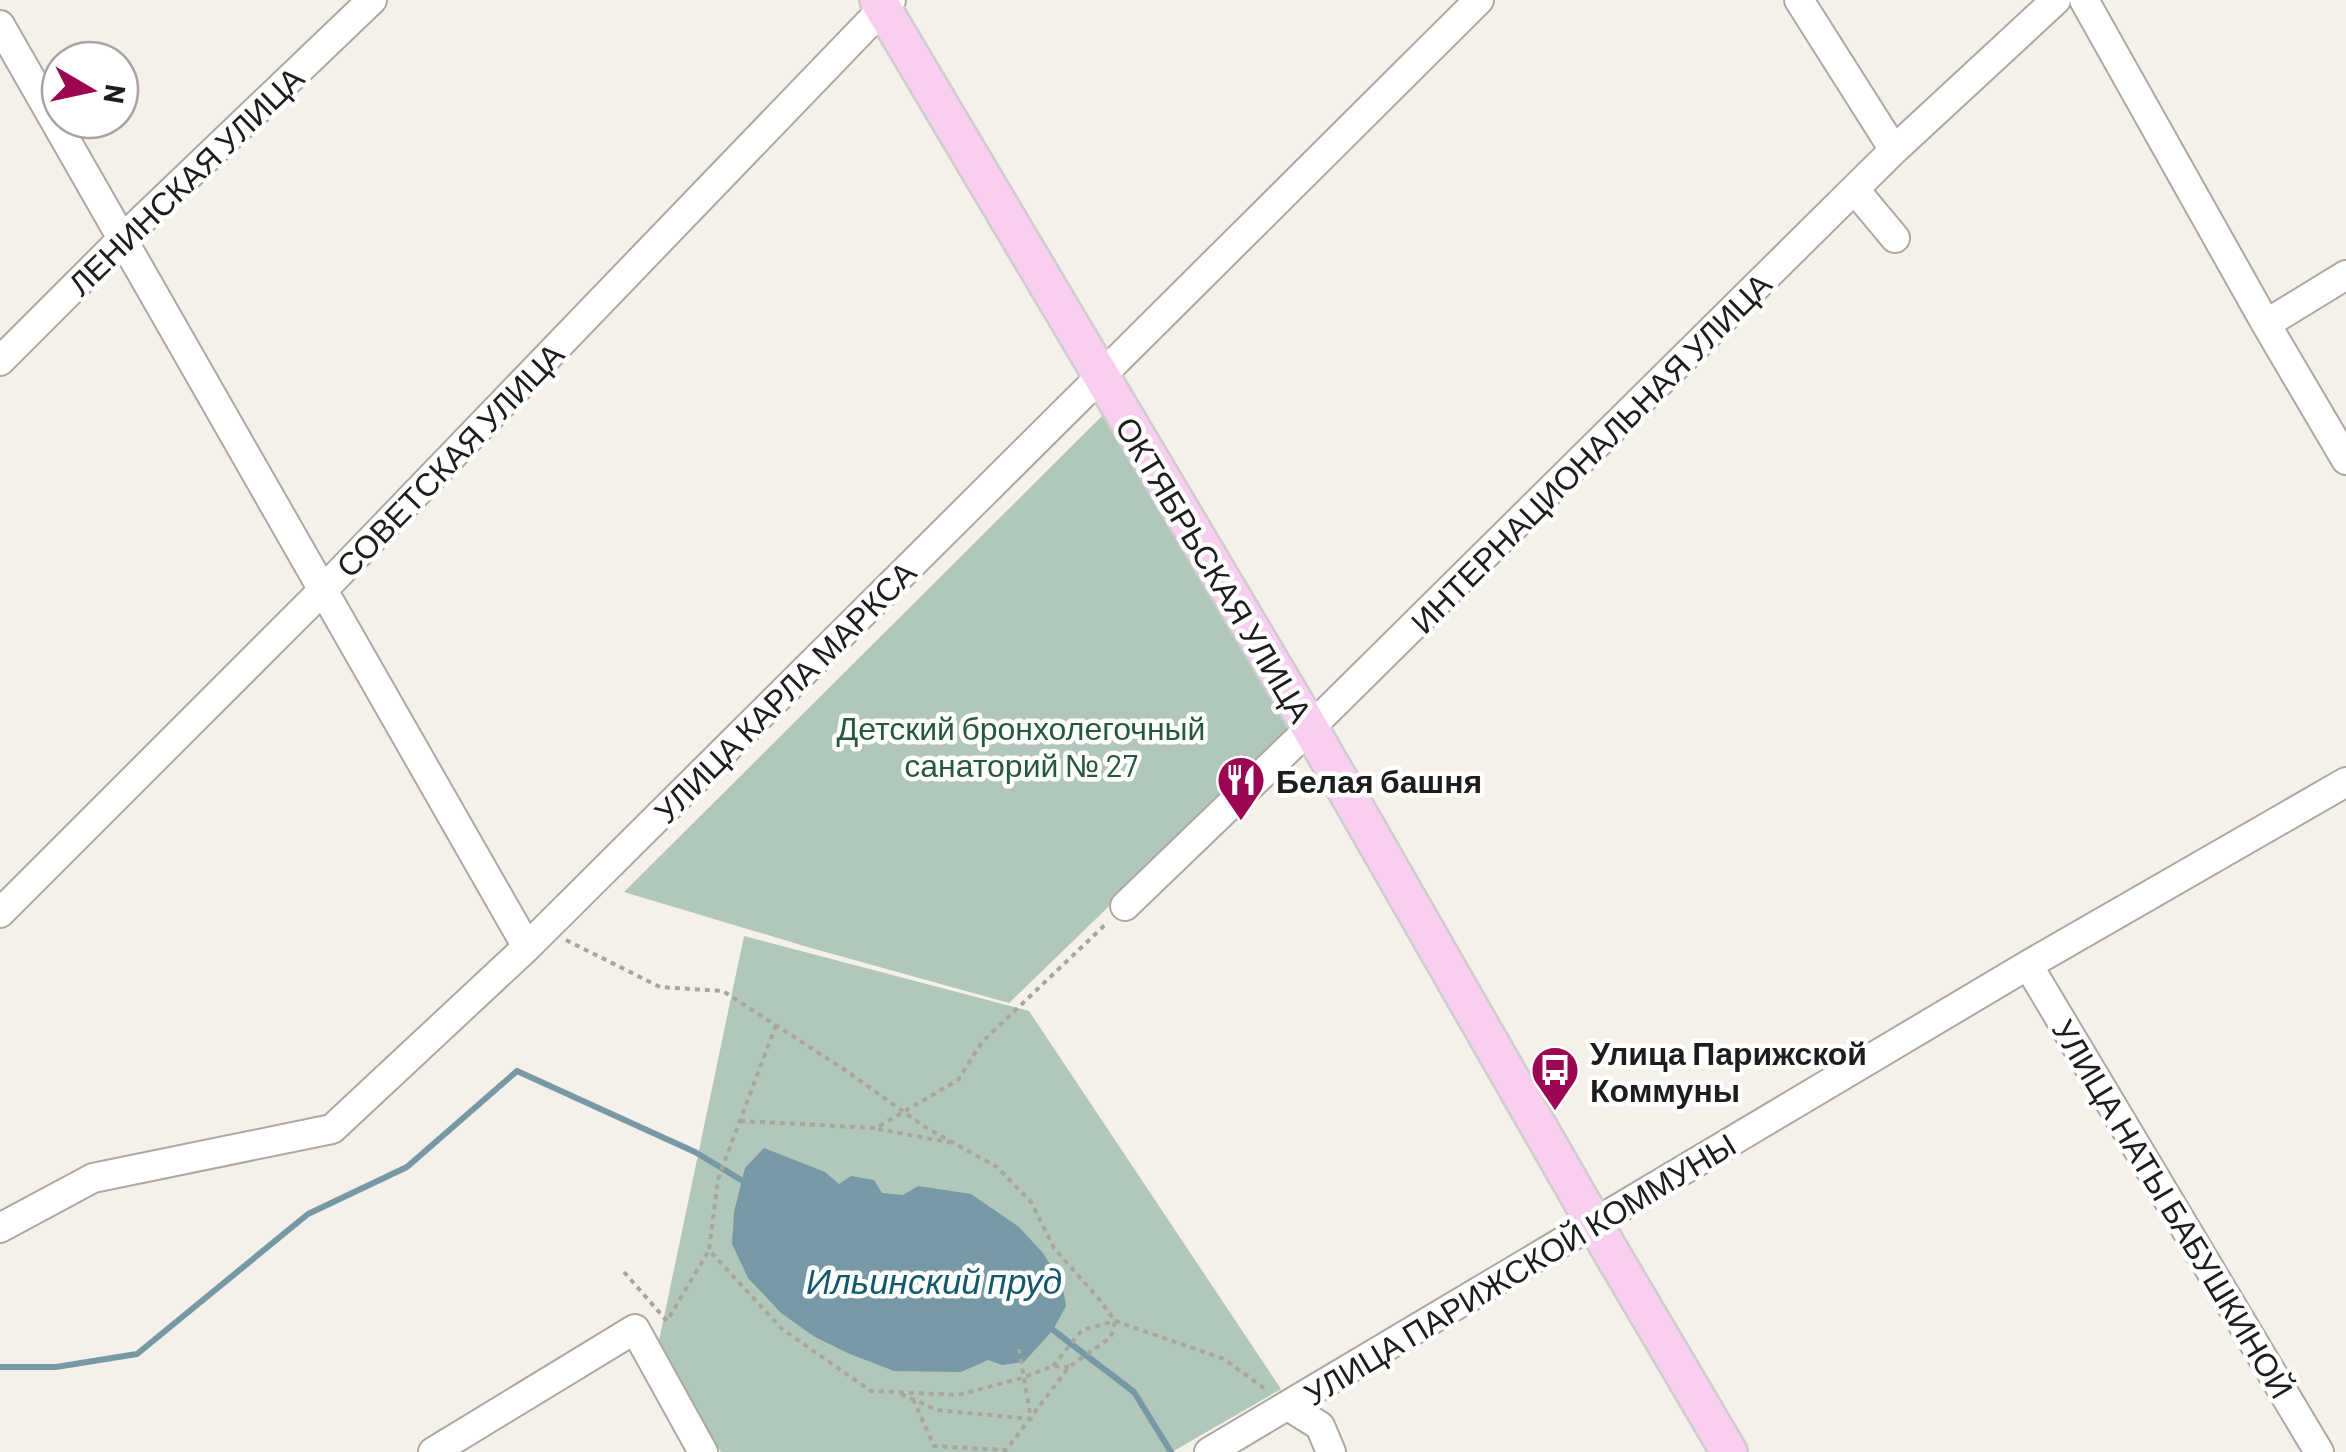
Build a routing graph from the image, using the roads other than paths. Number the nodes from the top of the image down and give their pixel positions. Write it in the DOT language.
graph roads {
  1 [pos="372,0"];
  2 [pos="1479,0"];
  3 [pos="1799,0"];
  4 [pos="2056,0"];
  5 [pos="2084,0"];
  6 [pos="884,3"];
  7 [pos="0,26"];
  8 [pos="1894,150"];
  9 [pos="1855,190"];
  10 [pos="1895,238"];
  11 [pos="121,240"];
  12 [pos="2346,275"];
  13 [pos="2266,324"];
  14 [pos="0,361"];
  15 [pos="1100,376"];
  16 [pos="2346,460"];
  17 [pos="322,590"];
  18 [pos="1310,728"];
  19 [pos="2346,782"];
  20 [pos="1125,906"];
  21 [pos="0,913"];
  22 [pos="527,947"];
  23 [pos="2028,965"];
  24 [pos="1594,1223"];
  25 [pos="0,1228"];
  26 [pos="1288,1406"];
  27 [pos="433,1452"];
  28 [pos="703,1452"];
  29 [pos="1209,1452"];
  30 [pos="1331,1452"];
  31 [pos="1729,1452"];
  32 [pos="2319,1452"];
  1 -- 11 [label="street, ЛЕНИНСКАЯ УЛИЦА"];
  2 -- 15 [label="street, УЛИЦА КАРЛА МАРКСА"];
  3 -- 8 [label="street"];
  4 -- 8 [label="street, ИНТЕРНАЦИОНАЛЬНАЯ УЛИЦА"];
  5 -- 13 [label="street"];
  6 -- 15 [label="main road, ОКТЯБРЬСКАЯ УЛИЦА"];
  6 -- 17 [label="street, СОВЕТСКАЯ УЛИЦА"];
  7 -- 11 [label="street"];
  8 -- 9 [label="street, ИНТЕРНАЦИОНАЛЬНАЯ УЛИЦА"];
  9 -- 10 [label="street"];
  9 -- 18 [label="street, ИНТЕРНАЦИОНАЛЬНАЯ УЛИЦА"];
  11 -- 14 [label="street, ЛЕНИНСКАЯ УЛИЦА"];
  11 -- 17 [label="street"];
  12 -- 13 [label="street"];
  13 -- 16 [label="street"];
  15 -- 18 [label="main road, ОКТЯБРЬСКАЯ УЛИЦА"];
  15 -- 22 [label="street, УЛИЦА КАРЛА МАРКСА"];
  17 -- 21 [label="street, СОВЕТСКАЯ УЛИЦА"];
  17 -- 22 [label="street"];
  18 -- 20 [label="street, ИНТЕРНАЦИОНАЛЬНАЯ УЛИЦА"];
  18 -- 24 [label="main road, ОКТЯБРЬСКАЯ УЛИЦА"];
  19 -- 23 [label="street, УЛИЦА ПАРИЖСКОЙ КОММУНЫ"];
  22 -- 25 [label="street, УЛИЦА КАРЛА МАРКСА"];
  23 -- 24 [label="street, УЛИЦА ПАРИЖСКОЙ КОММУНЫ"];
  23 -- 32 [label="street, УЛИЦА НАТЫ БАБУШКИНОЙ"];
  24 -- 26 [label="street, УЛИЦА ПАРИЖСКОЙ КОММУНЫ"];
  24 -- 31 [label="main road, ОКТЯБРЬСКАЯ УЛИЦА"];
  26 -- 29 [label="street, УЛИЦА ПАРИЖСКОЙ КОММУНЫ"];
  26 -- 30 [label="street"];
  27 -- 28 [label="street"];
}
